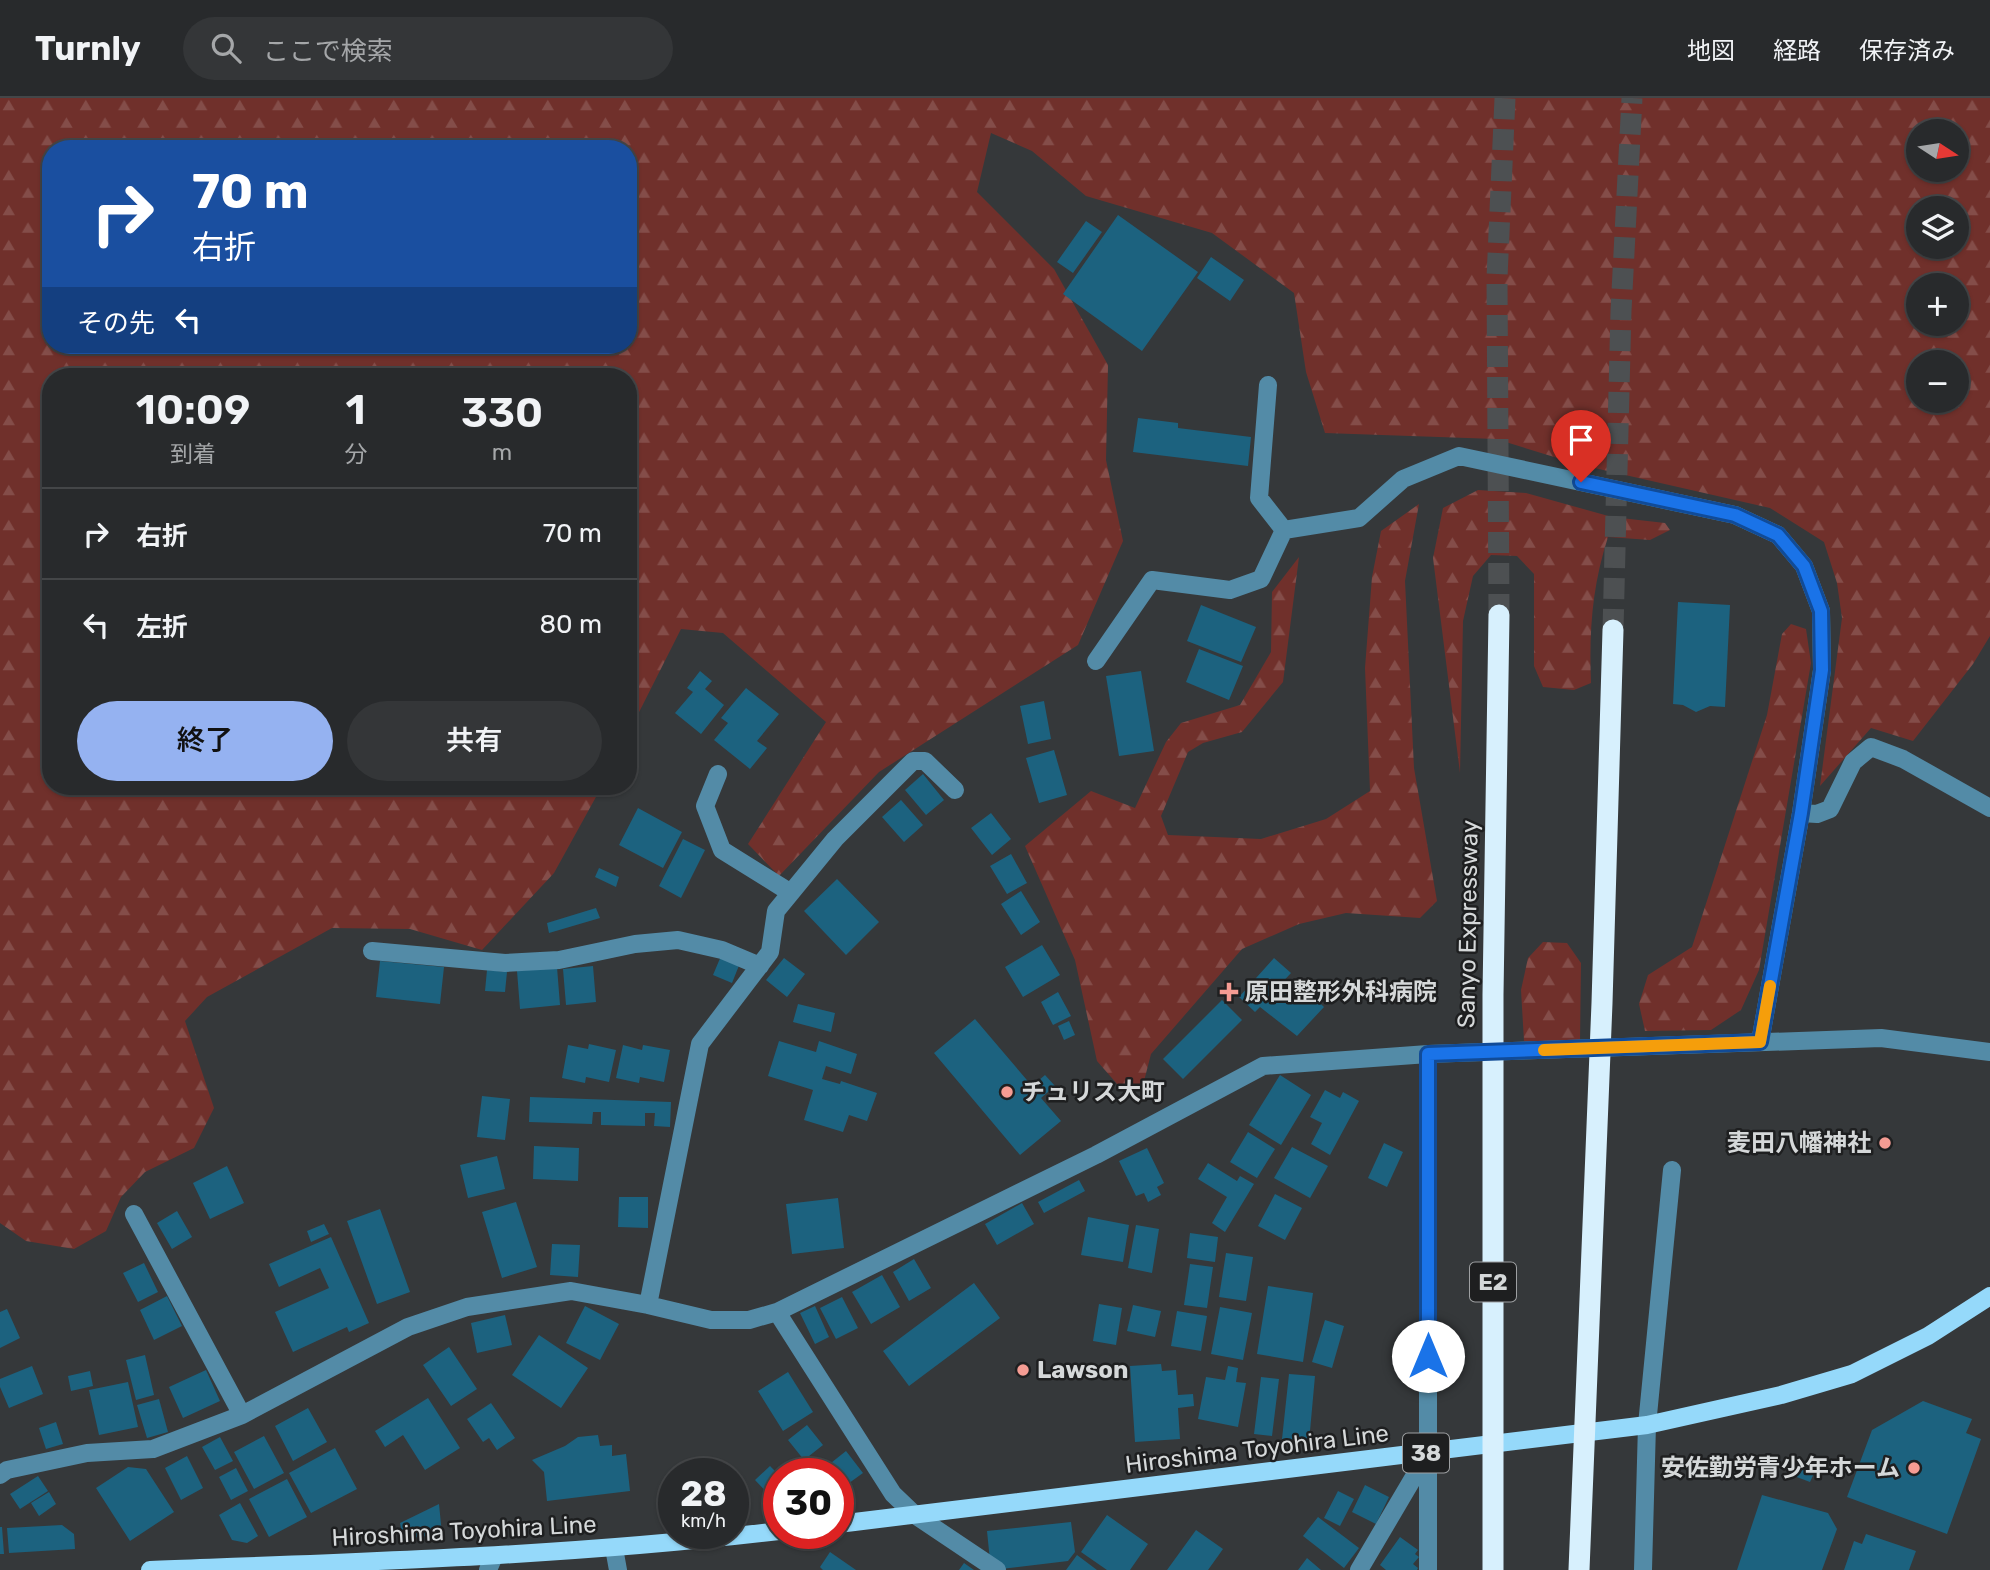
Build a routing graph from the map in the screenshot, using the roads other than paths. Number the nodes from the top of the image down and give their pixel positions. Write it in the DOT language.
graph roads {
  1 [pos="1268,385"];
  2 [pos="1284,530"];
  3 [pos="1499,615"];
  4 [pos="1613,630"];
  5 [pos="1096,661"];
  6 [pos="719,774"];
  7 [pos="955,790"];
  8 [pos="1990,808"];
  9 [pos="1801,813"];
  10 [pos="791,893"];
  11 [pos="372,951"];
  12 [pos="760,965"];
  13 [pos="1760,1042"];
  14 [pos="1990,1052"];
  15 [pos="1428,1054"];
  16 [pos="1672,1170"];
  17 [pos="134,1214"];
  18 [pos="1990,1296"];
  19 [pos="648,1305"];
  20 [pos="777,1312"];
  21 [pos="242,1415"];
  22 [pos="1647,1425"];
  23 [pos="1428,1453"];
  24 [pos="0,1475"];
  25 [pos="915,1515"];
  26 [pos="854,1522"];
  27 [pos="763,1533"];
  28 [pos="614,1548"];
  29 [pos="491,1563"];
  30 [pos="150,1570"];
  31 [pos="618,1570"];
  32 [pos="997,1570"];
  33 [pos="1359,1570"];
  34 [pos="1428,1570"];
  35 [pos="1493,1570"];
  36 [pos="1579,1570"];
  37 [pos="1643,1570"];
  1 -- 2 [label="street"];
  2 -- 5 [label="street"];
  2 -- 9 [label="street"];
  3 -- 35 [label="highway, Sanyo Expressway / E2"];
  4 -- 36 [label="highway"];
  6 -- 10 [label="street"];
  7 -- 10 [label="street"];
  8 -- 9 [label="street"];
  9 -- 13 [label="street"];
  10 -- 12 [label="street"];
  11 -- 12 [label="street"];
  12 -- 19 [label="street"];
  13 -- 14 [label="street"];
  13 -- 15 [label="street"];
  15 -- 20 [label="street"];
  15 -- 23 [label="street"];
  16 -- 22 [label="street"];
  17 -- 21 [label="street"];
  18 -- 22 [label="main road, Hiroshima Toyohira Line / 38"];
  19 -- 20 [label="street"];
  19 -- 21 [label="street"];
  20 -- 25 [label="street"];
  21 -- 24 [label="street"];
  22 -- 23 [label="main road, Hiroshima Toyohira Line / 38"];
  22 -- 37 [label="street"];
  23 -- 25 [label="main road, Hiroshima Toyohira Line / 38"];
  23 -- 33 [label="street"];
  23 -- 34 [label="street"];
  25 -- 26 [label="main road, Hiroshima Toyohira Line / 38"];
  25 -- 32 [label="street"];
  27 -- 28 [label="main road, Hiroshima Toyohira Line"];
  28 -- 29 [label="main road, Hiroshima Toyohira Line"];
  28 -- 31 [label="street"];
  29 -- 30 [label="main road, Hiroshima Toyohira Line"];
}
